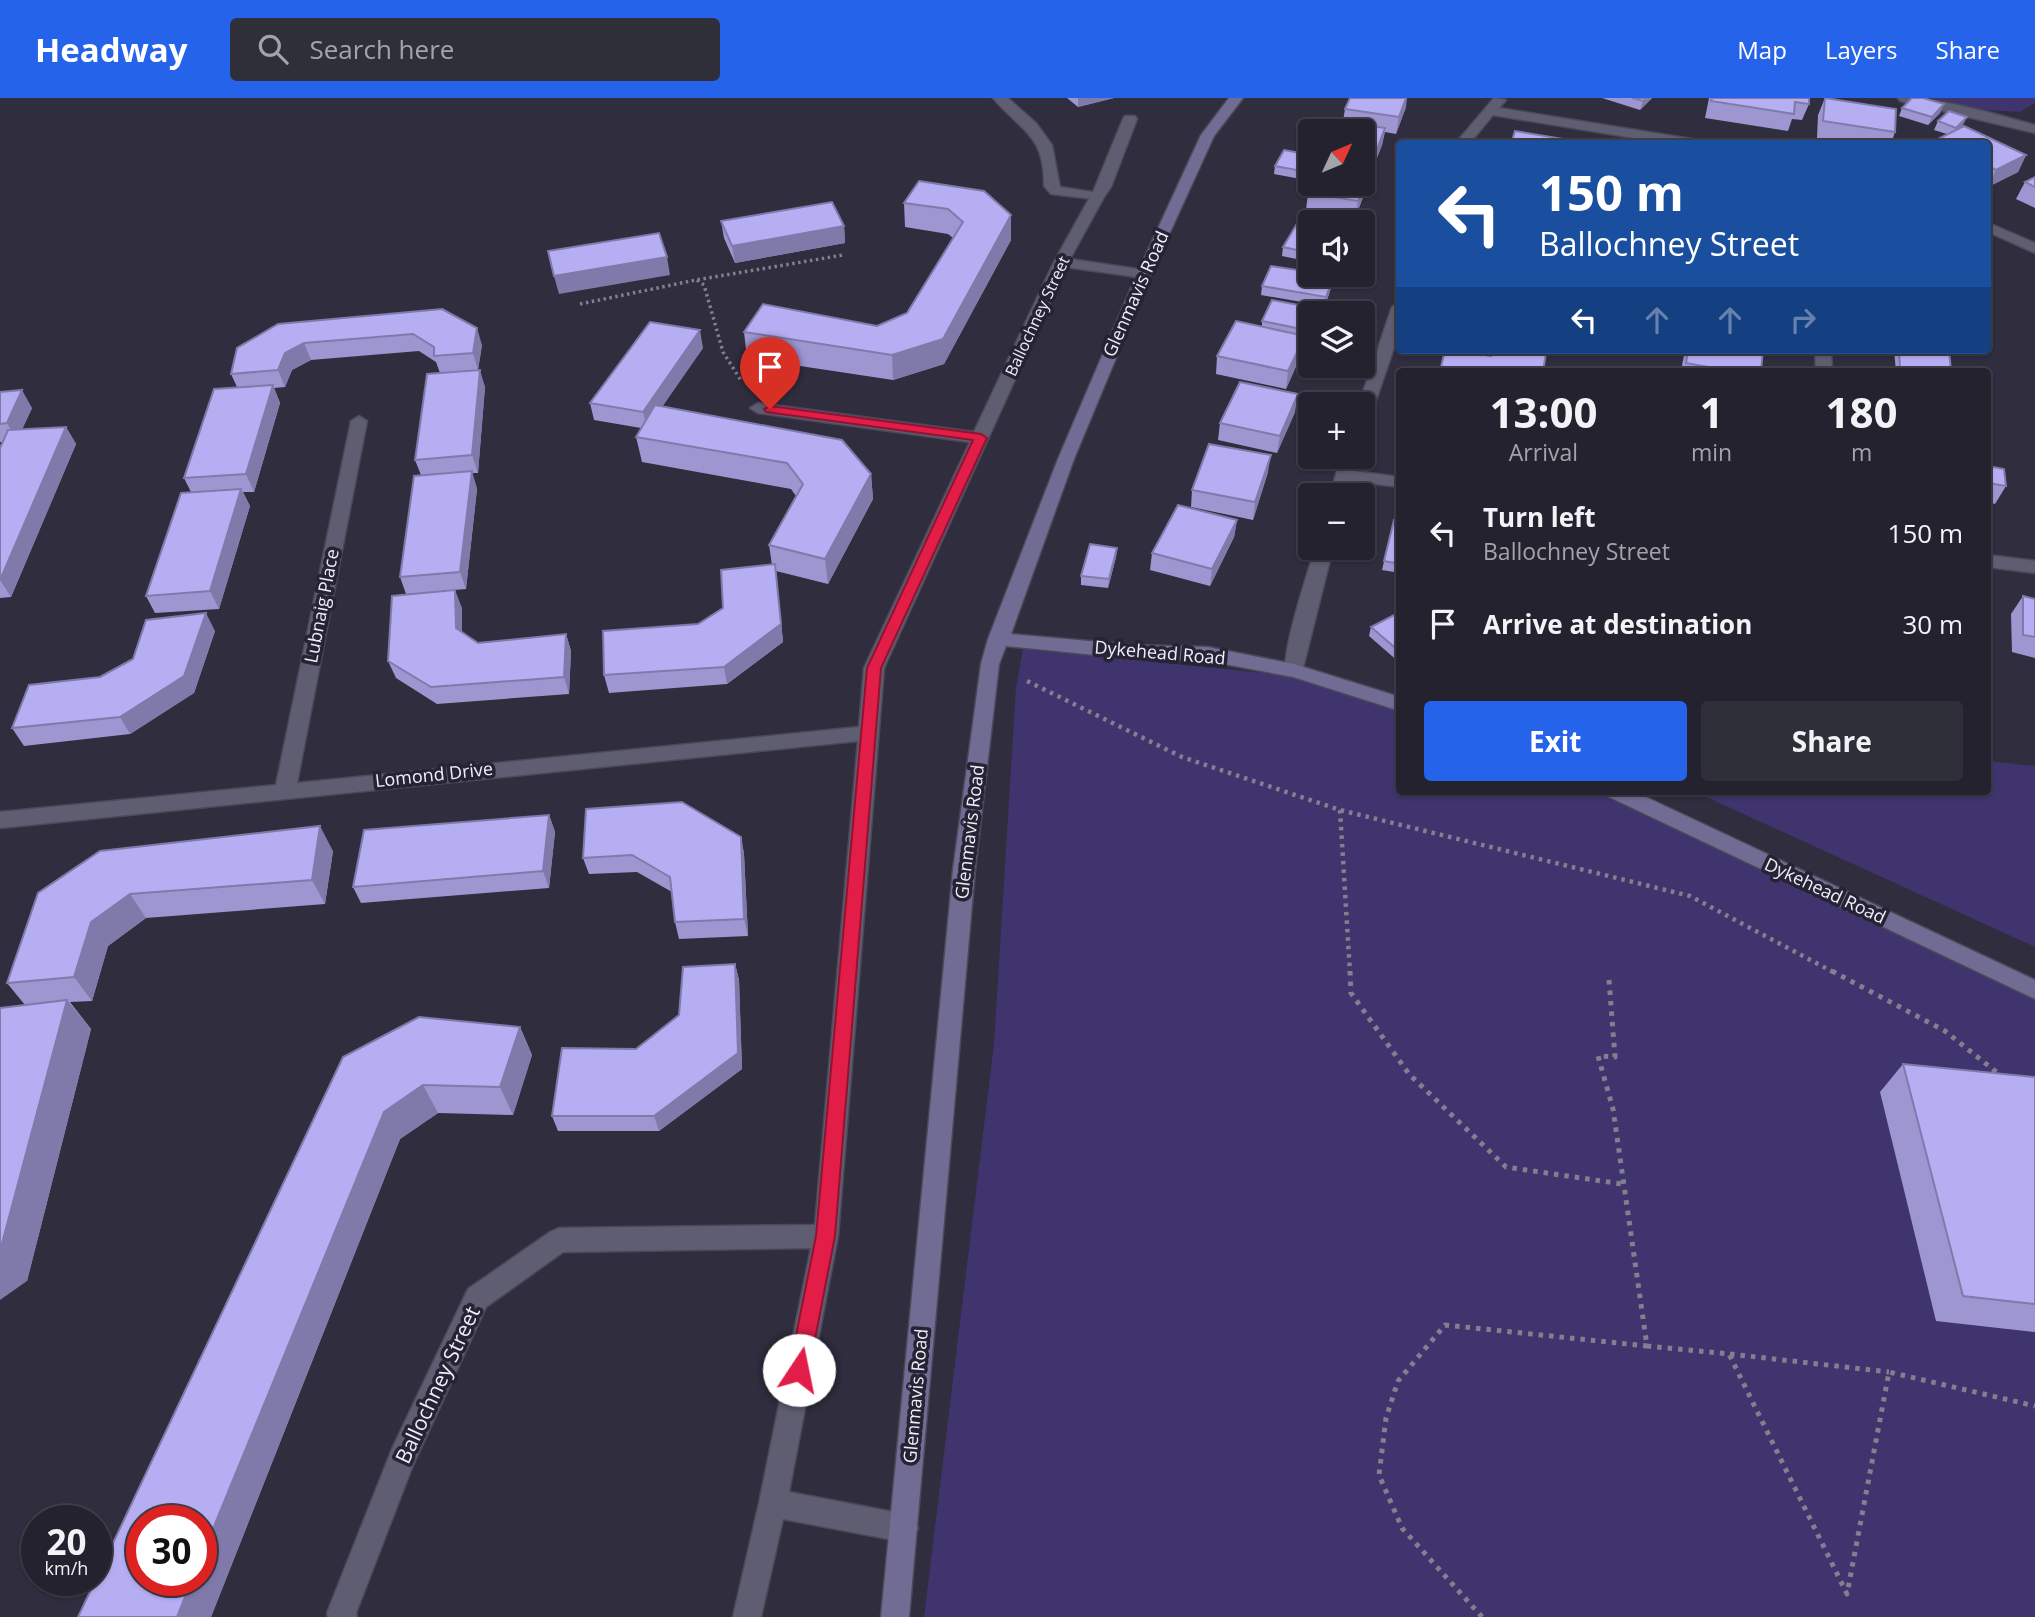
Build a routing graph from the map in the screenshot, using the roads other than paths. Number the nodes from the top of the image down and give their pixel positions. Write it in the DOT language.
graph roads {
  1 [pos="1000,98"];
  2 [pos="1236,98"];
  3 [pos="1500,98"];
  4 [pos="1905,98"];
  5 [pos="1489,110"];
  6 [pos="1130,119"];
  7 [pos="2035,129"];
  8 [pos="1464,140"];
  9 [pos="1673,140"];
  10 [pos="1097,197"];
  11 [pos="1991,228"];
  12 [pos="2035,249"];
  13 [pos="1061,262"];
  14 [pos="1144,274"];
  15 [pos="1396,319"];
  16 [pos="1371,392"];
  17 [pos="758,408"];
  18 [pos="359,421"];
  19 [pos="981,438"];
  20 [pos="1345,469"];
  21 [pos="1343,475"];
  22 [pos="1396,482"];
  23 [pos="1341,483"];
  24 [pos="1321,560"];
  25 [pos="1991,561"];
  26 [pos="2035,568"];
  27 [pos="997,639"];
  28 [pos="1294,671"];
  29 [pos="1396,703"];
  30 [pos="868,733"];
  31 [pos="285,790"];
  32 [pos="1622,795"];
  33 [pos="0,820"];
  34 [pos="2035,990"];
  35 [pos="826,1236"];
  36 [pos="773,1503"];
  37 [pos="904,1528"];
  38 [pos="343,1617"];
  39 [pos="747,1617"];
  40 [pos="895,1617"];
  1 -- 10 [label="street"];
  2 -- 14 [label="main road, Glenmavis Road"];
  3 -- 5 [label="street"];
  4 -- 7 [label="street"];
  5 -- 8 [label="street"];
  5 -- 9 [label="street"];
  6 -- 10 [label="street, Ballochney Street"];
  10 -- 13 [label="street, Ballochney Street"];
  11 -- 12 [label="street"];
  13 -- 14 [label="street"];
  13 -- 19 [label="street, Ballochney Street"];
  14 -- 27 [label="main road, Glenmavis Road"];
  15 -- 16 [label="street"];
  17 -- 19 [label="street"];
  18 -- 31 [label="street, Lubnaig Place"];
  19 -- 30 [label="street, Ballochney Street"];
  20 -- 21 [label="street"];
  21 -- 22 [label="street"];
  21 -- 23 [label="street"];
  24 -- 28 [label="street"];
  25 -- 26 [label="street"];
  27 -- 28 [label="main road, Dykehead Road"];
  27 -- 37 [label="main road, Glenmavis Road"];
  28 -- 29 [label="main road, Dykehead Road"];
  30 -- 31 [label="street, Lomond Drive"];
  30 -- 35 [label="street, Ballochney Street"];
  31 -- 33 [label="street, Lomond Drive"];
  32 -- 34 [label="main road, Dykehead Road"];
  35 -- 36 [label="street, Ballochney Street"];
  35 -- 38 [label="street, Ballochney Street"];
  36 -- 37 [label="street"];
  36 -- 39 [label="street, Ballochney Street"];
  37 -- 40 [label="main road, Glenmavis Road"];
}
